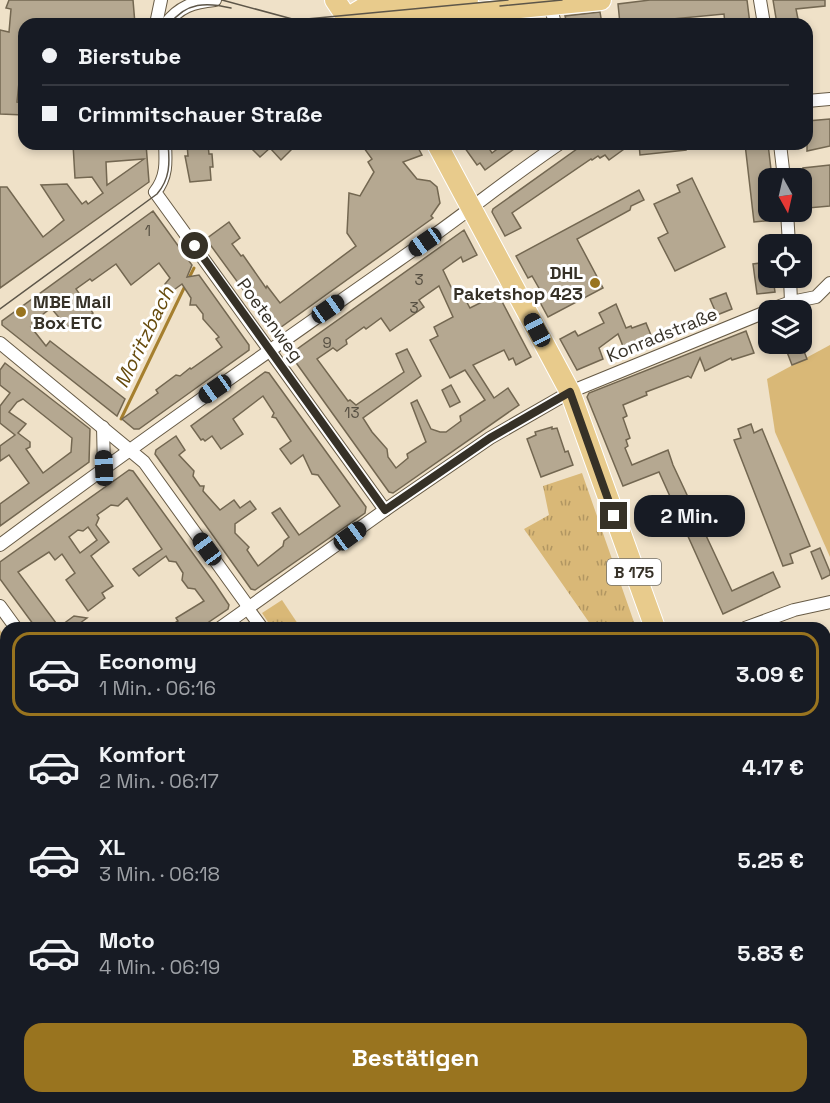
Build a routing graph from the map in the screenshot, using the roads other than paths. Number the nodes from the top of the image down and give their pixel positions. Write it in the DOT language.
graph roads {
  1 [pos="155,0"];
  2 [pos="161,0"];
  3 [pos="335,0"];
  4 [pos="468,0"];
  5 [pos="601,0"];
  6 [pos="760,0"];
  7 [pos="213,4"];
  8 [pos="551,10"];
  9 [pos="360,16"];
  10 [pos="151,18"];
  11 [pos="157,18"];
  12 [pos="172,18"];
  13 [pos="179,18"];
  14 [pos="375,18"];
  15 [pos="454,18"];
  16 [pos="763,18"];
  17 [pos="830,99"];
  18 [pos="813,100"];
  19 [pos="165,150"];
  20 [pos="440,150"];
  21 [pos="550,150"];
  22 [pos="781,150"];
  23 [pos="783,168"];
  24 [pos="472,207"];
  25 [pos="830,283"];
  26 [pos="801,300"];
  27 [pos="758,315"];
  28 [pos="0,343"];
  29 [pos="270,350"];
  30 [pos="570,392"];
  31 [pos="103,427"];
  32 [pos="130,448"];
  33 [pos="104,468"];
  34 [pos="385,510"];
  35 [pos="0,545"];
  36 [pos="830,602"];
  37 [pos="0,606"];
  38 [pos="248,609"];
  39 [pos="12,622"];
  40 [pos="229,622"];
  41 [pos="258,622"];
  42 [pos="653,622"];
  43 [pos="761,622"];
  1 -- 10 [label="street"];
  2 -- 11 [label="street"];
  3 -- 9 [label="main road"];
  4 -- 9 [label="main road"];
  5 -- 8 [label="main road"];
  6 -- 16 [label="street"];
  7 -- 12 [label="street"];
  7 -- 13 [label="street"];
  8 -- 15 [label="main road"];
  9 -- 14 [label="main road"];
  17 -- 18 [label="street"];
  19 -- 29 [label="street, Poetenweg"];
  20 -- 24 [label="main road, B 175"];
  21 -- 24 [label="street"];
  22 -- 23 [label="street"];
  24 -- 29 [label="street"];
  24 -- 30 [label="main road, B 175"];
  25 -- 26 [label="street, Konradstraße"];
  27 -- 30 [label="street, Konradstraße"];
  28 -- 31 [label="street"];
  29 -- 32 [label="street"];
  29 -- 34 [label="street, Poetenweg"];
  30 -- 34 [label="street, Konradstraße"];
  30 -- 42 [label="main road, B 175"];
  31 -- 32 [label="street"];
  31 -- 33 [label="street"];
  32 -- 33 [label="street"];
  32 -- 38 [label="street"];
  33 -- 35 [label="street"];
  34 -- 38 [label="street, Konradstraße"];
  36 -- 43 [label="street"];
  37 -- 39 [label="street"];
  38 -- 40 [label="street, Konradstraße"];
  38 -- 41 [label="street"];
}
